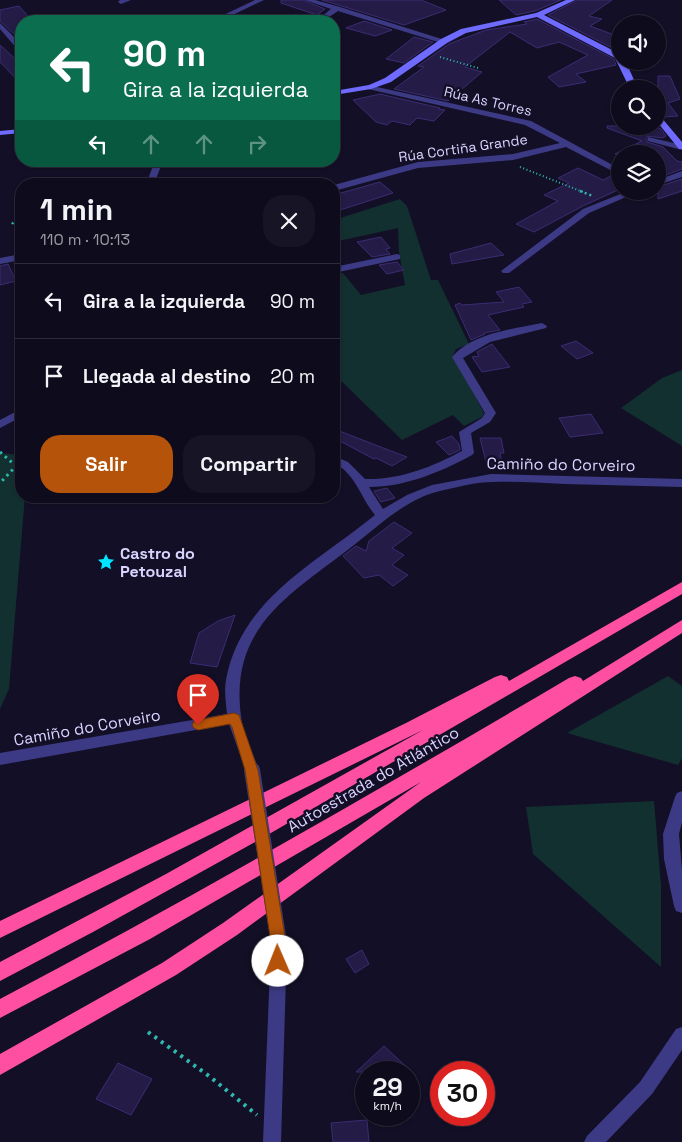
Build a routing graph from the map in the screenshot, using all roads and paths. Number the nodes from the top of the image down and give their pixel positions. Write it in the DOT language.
graph roads {
  1 [pos="261,0"];
  2 [pos="308,0"];
  3 [pos="572,0"];
  4 [pos="338,8"];
  5 [pos="228,15"];
  6 [pos="328,15"];
  7 [pos="538,15"];
  8 [pos="0,25"];
  9 [pos="15,41"];
  10 [pos="444,41"];
  11 [pos="611,52"];
  12 [pos="427,53"];
  13 [pos="478,68"];
  14 [pos="370,87"];
  15 [pos="340,92"];
  16 [pos="666,129"];
  17 [pos="15,132"];
  18 [pos="0,134"];
  19 [pos="651,139"];
  20 [pos="567,144"];
  21 [pos="682,148"];
  22 [pos="500,158"];
  23 [pos="611,167"];
  24 [pos="682,174"];
  25 [pos="666,180"];
  26 [pos="340,186"];
  27 [pos="613,200"];
  28 [pos="608,202"];
  29 [pos="15,221"];
  30 [pos="12,224"];
  31 [pos="397,257"];
  32 [pos="15,258"];
  33 [pos="0,261"];
  34 [pos="340,269"];
  35 [pos="506,271"];
  36 [pos="542,326"];
  37 [pos="15,415"];
  38 [pos="0,424"];
  39 [pos="0,452"];
  40 [pos="340,462"];
  41 [pos="15,465"];
  42 [pos="15,467"];
  43 [pos="363,483"];
  44 [pos="682,483"];
  45 [pos="0,484"];
  46 [pos="382,514"];
  47 [pos="682,587"];
  48 [pos="682,618"];
  49 [pos="682,626"];
  50 [pos="234,718"];
  51 [pos="0,759"];
  52 [pos="682,797"];
  53 [pos="682,906"];
  54 [pos="0,930"];
  55 [pos="0,972"];
  56 [pos="0,1009"];
  57 [pos="148,1032"];
  58 [pos="682,1035"];
  59 [pos="0,1065"];
  60 [pos="271,1134"];
  61 [pos="593,1142"];
  1 -- 5 [label="street"];
  2 -- 4 [label="street"];
  3 -- 7 [label="street"];
  4 -- 6 [label="street"];
  4 -- 10 [label="street"];
  7 -- 10 [label="street"];
  7 -- 11 [label="street"];
  8 -- 9 [label="street"];
  10 -- 12 [label="street"];
  12 -- 13 [label="path"];
  12 -- 14 [label="street"];
  14 -- 15 [label="street"];
  14 -- 20 [label="street, Rúa As Torres"];
  16 -- 21 [label="street"];
  17 -- 18 [label="street"];
  19 -- 21 [label="street"];
  20 -- 22 [label="street, Rúa Cortiña Grande"];
  20 -- 23 [label="street, Rúa As Torres"];
  22 -- 26 [label="street, Rúa Cortiña Grande"];
  22 -- 28 [label="path"];
  24 -- 25 [label="street"];
  27 -- 28 [label="street"];
  28 -- 35 [label="street"];
  29 -- 30 [label="path"];
  31 -- 34 [label="street"];
  32 -- 33 [label="street"];
  36 -- 43 [label="street"];
  37 -- 38 [label="street"];
  39 -- 41 [label="path"];
  40 -- 43 [label="street"];
  42 -- 45 [label="path"];
  43 -- 46 [label="street"];
  44 -- 46 [label="street, Camiño do Corveiro"];
  46 -- 50 [label="street, Camiño do Corveiro"];
  47 -- 54 [label="highway"];
  47 -- 55 [label="highway, Autoestrada do Atlántico"];
  48 -- 56 [label="highway, Autoestrada do Atlántico"];
  49 -- 59 [label="highway"];
  50 -- 51 [label="street, Camiño do Corveiro"];
  50 -- 60 [label="street, bridge"];
  52 -- 53 [label="street"];
  57 -- 60 [label="path"];
  58 -- 61 [label="street"];
}
